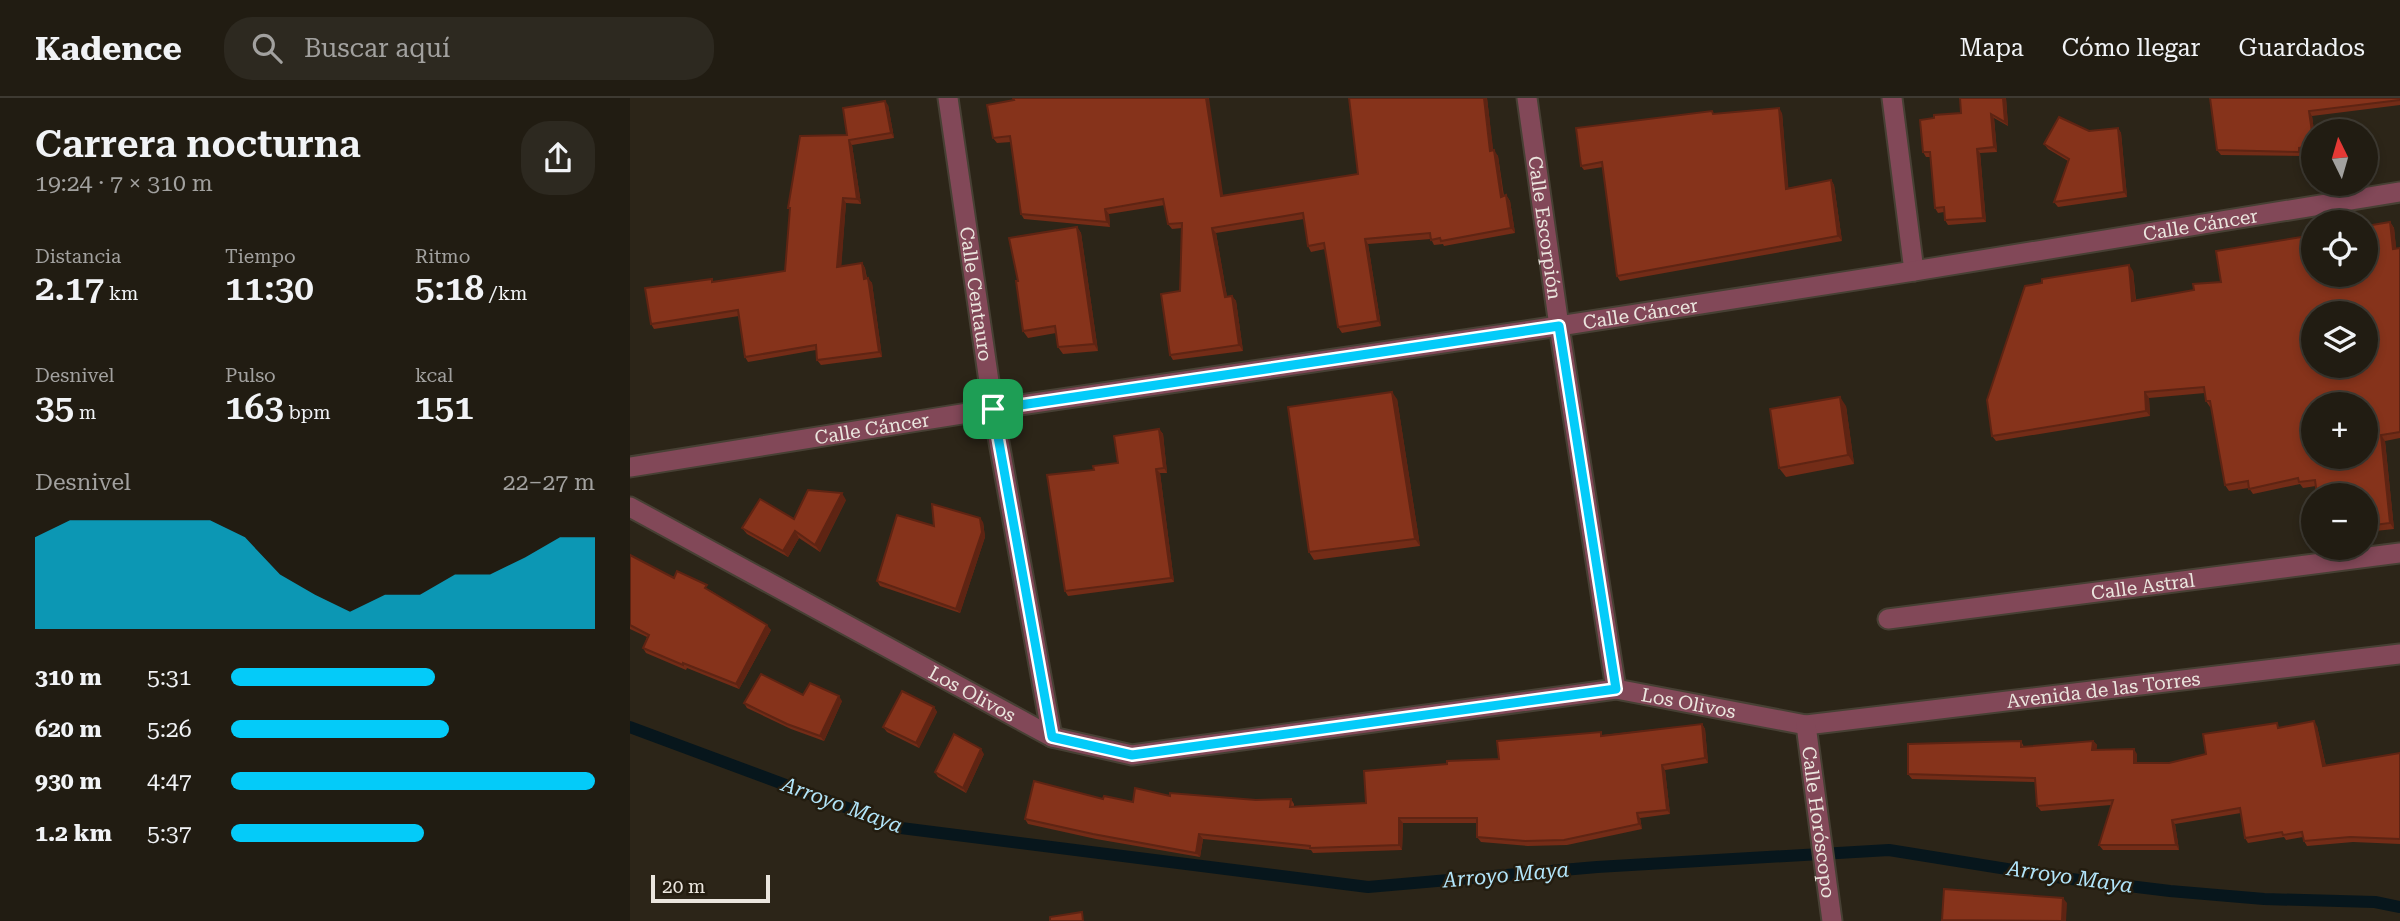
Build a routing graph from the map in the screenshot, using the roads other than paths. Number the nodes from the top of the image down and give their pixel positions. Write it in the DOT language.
graph roads {
  1 [pos="948,98"];
  2 [pos="1527,98"];
  3 [pos="1892,98"];
  4 [pos="2400,192"];
  5 [pos="1914,271"];
  6 [pos="1559,326"];
  7 [pos="993,409"];
  8 [pos="630,467"];
  9 [pos="630,507"];
  10 [pos="2400,553"];
  11 [pos="1888,619"];
  12 [pos="2400,654"];
  13 [pos="1616,689"];
  14 [pos="1806,725"];
  15 [pos="1052,737"];
  16 [pos="1832,921"];
  1 -- 7 [label="street, Calle Centauro"];
  2 -- 6 [label="street, Calle Escorpión"];
  3 -- 5 [label="street"];
  4 -- 5 [label="street, Calle Cáncer"];
  5 -- 6 [label="street, Calle Cáncer"];
  6 -- 7 [label="street, Calle Cáncer"];
  6 -- 13 [label="street, Calle Escorpión"];
  7 -- 8 [label="street, Calle Cáncer"];
  7 -- 15 [label="street, Calle Centauro"];
  9 -- 15 [label="street, Los Olivos"];
  10 -- 11 [label="street, Calle Astral"];
  12 -- 14 [label="street, Avenida de las Torres"];
  13 -- 14 [label="street, Los Olivos"];
  13 -- 15 [label="street, Los Olivos"];
  14 -- 16 [label="street, Calle Horóscopo"];
}
